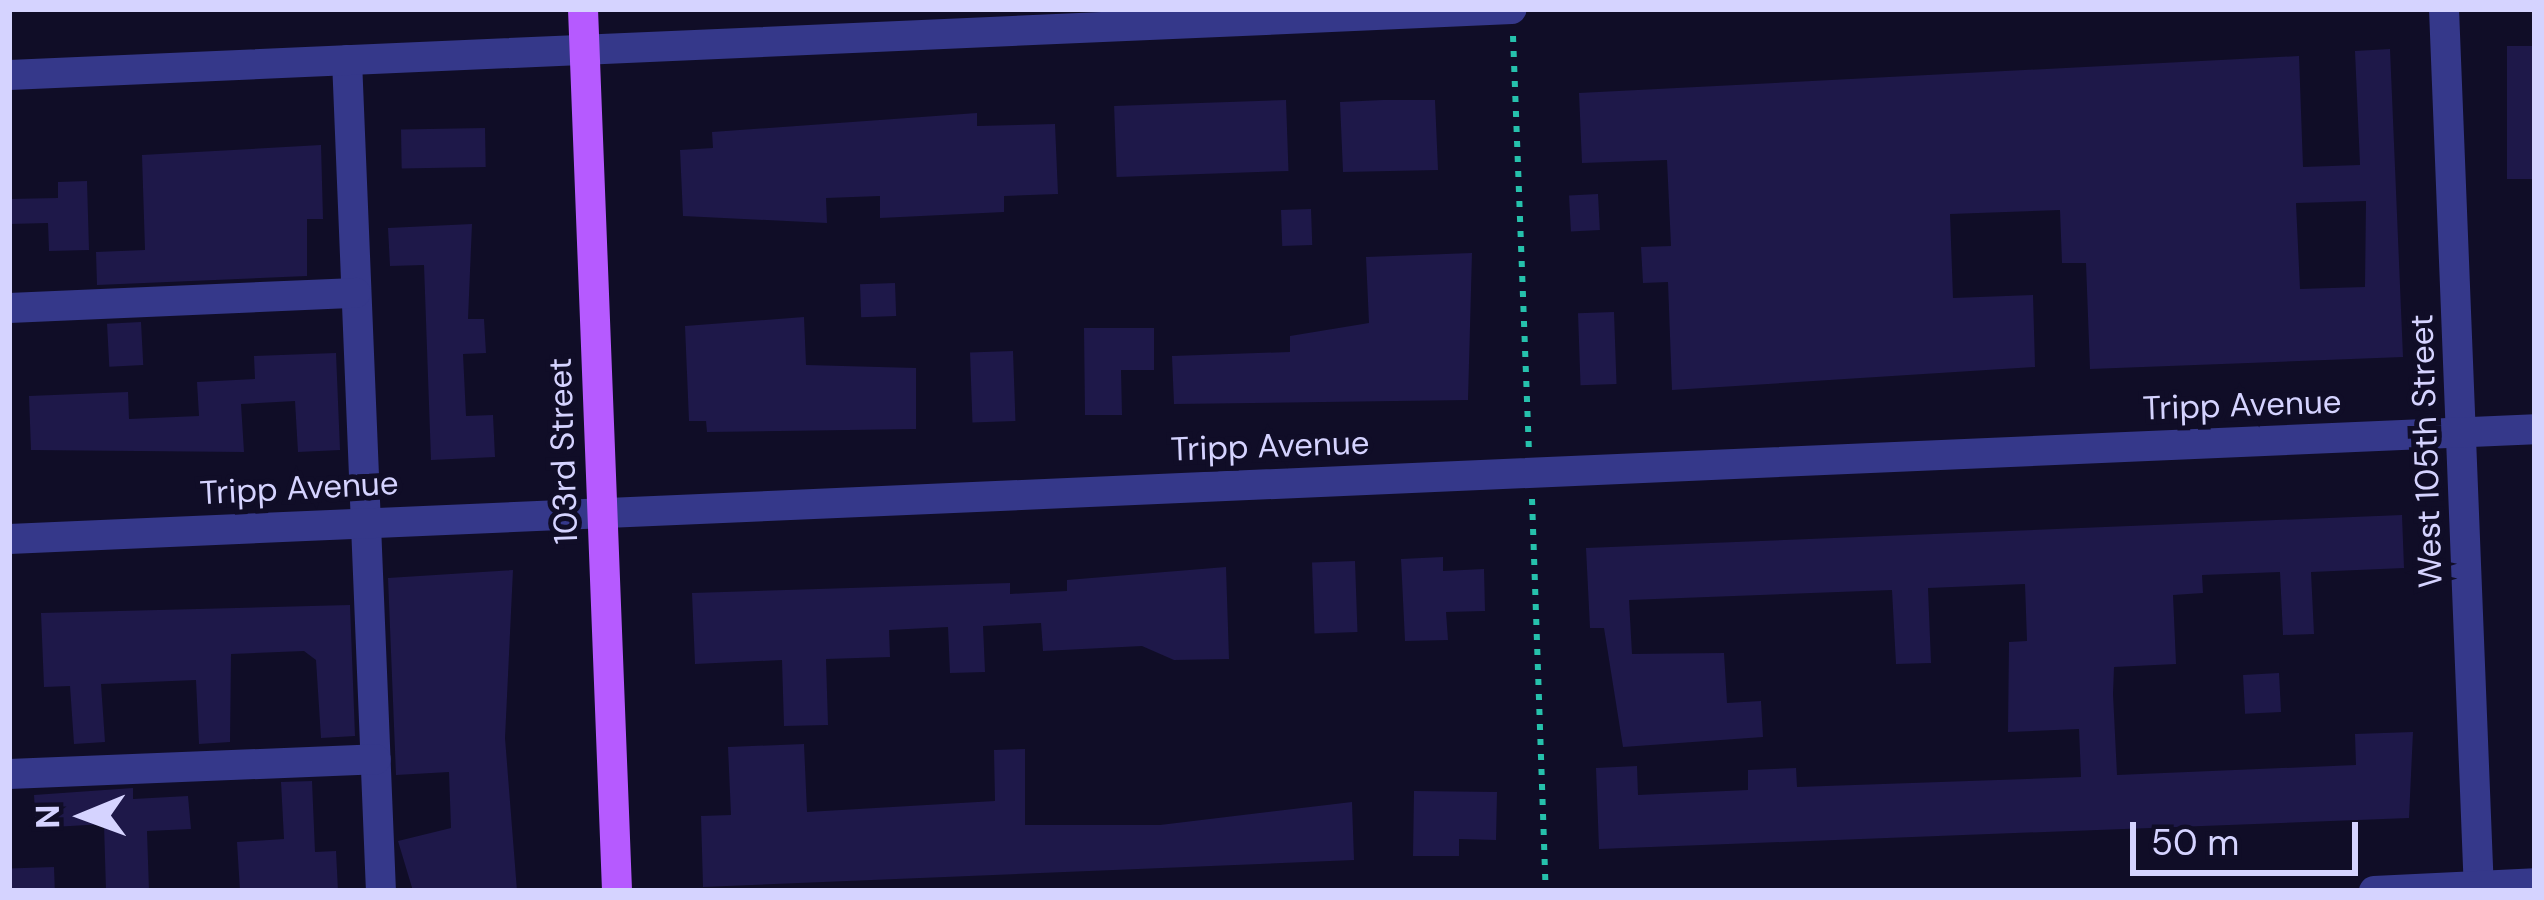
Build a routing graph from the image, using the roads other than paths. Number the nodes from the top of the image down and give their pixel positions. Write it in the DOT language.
graph roads {
  1 [pos="583,9"];
  2 [pos="2444,9"];
  3 [pos="1513,23"];
  4 [pos="584,50"];
  5 [pos="346,60"];
  6 [pos="9,75"];
  7 [pos="356,293"];
  8 [pos="9,308"];
  9 [pos="2535,429"];
  10 [pos="2461,431"];
  11 [pos="602,510"];
  12 [pos="366,521"];
  13 [pos="9,538"];
  14 [pos="376,759"];
  15 [pos="9,774"];
  16 [pos="2535,884"];
  17 [pos="2479,889"];
  18 [pos="381,891"];
  19 [pos="617,891"];
  20 [pos="2374,891"];
  1 -- 4 [label="main road, 103rd Street"];
  2 -- 10 [label="street, West 105th Street"];
  3 -- 4 [label="street"];
  4 -- 5 [label="street"];
  4 -- 11 [label="main road, 103rd Street"];
  5 -- 6 [label="street"];
  5 -- 7 [label="street"];
  7 -- 8 [label="street"];
  7 -- 12 [label="street"];
  9 -- 10 [label="street, Tripp Avenue"];
  10 -- 11 [label="street, Tripp Avenue"];
  10 -- 17 [label="street, West 105th Street"];
  11 -- 12 [label="street, Tripp Avenue"];
  11 -- 19 [label="main road, 103rd Street"];
  12 -- 13 [label="street, Tripp Avenue"];
  12 -- 14 [label="street"];
  14 -- 15 [label="street"];
  14 -- 18 [label="street"];
  16 -- 17 [label="street"];
  17 -- 20 [label="street"];
}
